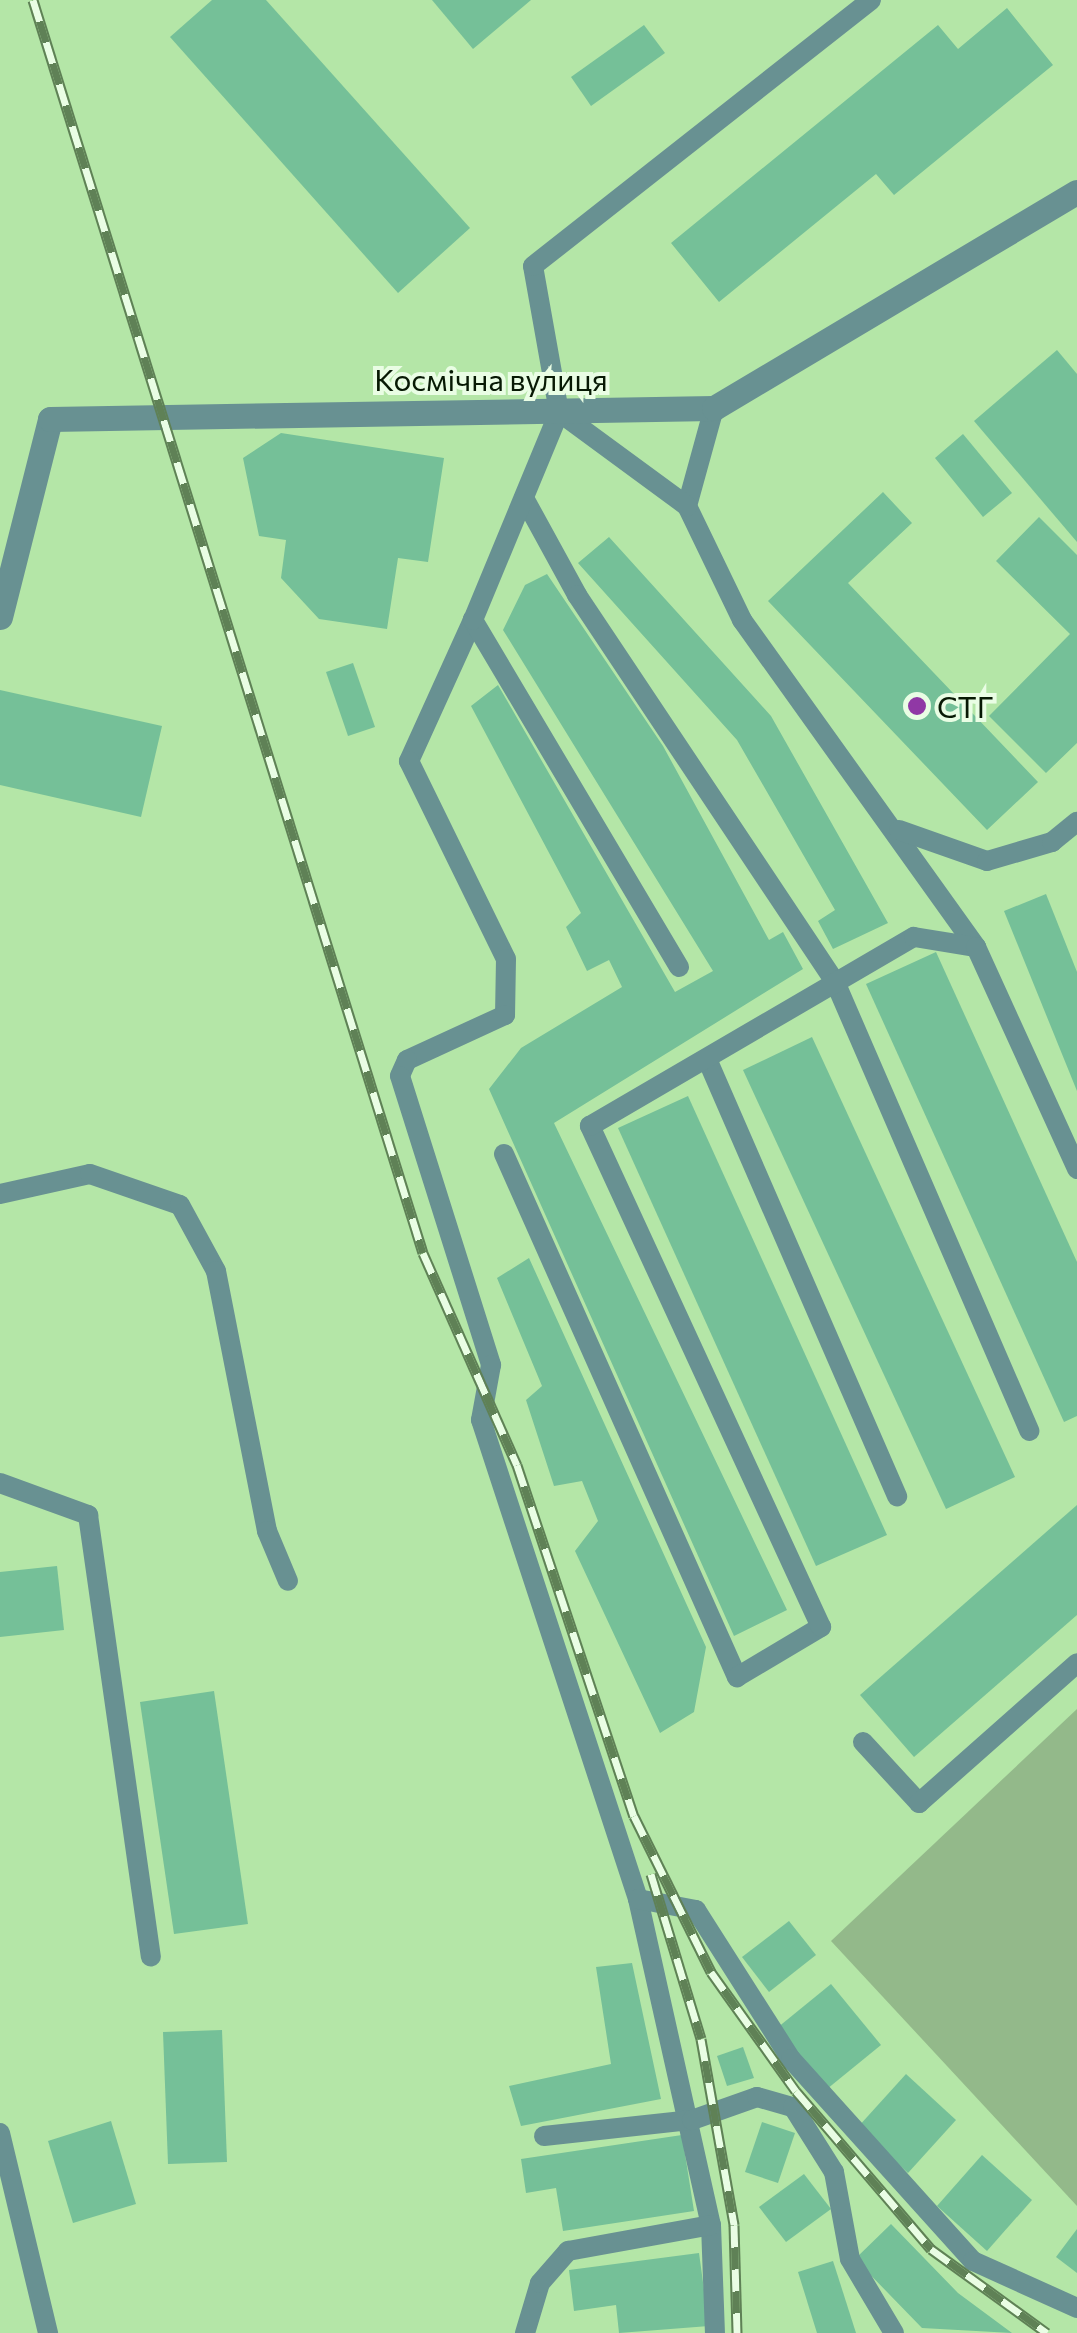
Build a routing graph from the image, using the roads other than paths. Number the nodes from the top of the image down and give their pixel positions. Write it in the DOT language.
graph roads {
  1 [pos="870,0"];
  2 [pos="1077,192"];
  3 [pos="714,408"];
  4 [pos="559,412"];
  5 [pos="524,498"];
  6 [pos="687,506"];
  7 [pos="0,618"];
  8 [pos="472,620"];
  9 [pos="1077,822"];
  10 [pos="899,830"];
  11 [pos="976,946"];
  12 [pos="679,967"];
  13 [pos="836,984"];
  14 [pos="706,1059"];
  15 [pos="504,1154"];
  16 [pos="1077,1169"];
  17 [pos="0,1194"];
  18 [pos="1029,1430"];
  19 [pos="0,1483"];
  20 [pos="897,1496"];
  21 [pos="288,1581"];
  22 [pos="1077,1663"];
  23 [pos="864,1742"];
  24 [pos="638,1899"];
  25 [pos="151,1957"];
  26 [pos="692,2120"];
  27 [pos="0,2133"];
  28 [pos="544,2136"];
  29 [pos="710,2225"];
  30 [pos="1077,2308"];
  31 [pos="50,2332"];
  32 [pos="525,2333"];
  33 [pos="715,2333"];
  34 [pos="894,2333"];
  1 -- 4 [label="lane"];
  2 -- 3 [label="street, Космічна вулиця"];
  3 -- 4 [label="street, Космічна вулиця"];
  3 -- 6 [label="lane"];
  4 -- 5 [label="lane"];
  4 -- 6 [label="lane"];
  4 -- 7 [label="street, Космічна вулиця"];
  5 -- 8 [label="lane"];
  5 -- 13 [label="lane"];
  6 -- 10 [label="lane"];
  8 -- 12 [label="lane"];
  8 -- 24 [label="lane"];
  9 -- 10 [label="lane"];
  10 -- 11 [label="lane"];
  11 -- 13 [label="lane"];
  11 -- 16 [label="lane"];
  13 -- 14 [label="lane"];
  13 -- 18 [label="lane"];
  14 -- 15 [label="lane"];
  14 -- 20 [label="lane"];
  17 -- 21 [label="lane"];
  19 -- 25 [label="lane"];
  22 -- 23 [label="lane"];
  24 -- 26 [label="lane"];
  24 -- 30 [label="lane"];
  26 -- 28 [label="lane"];
  26 -- 29 [label="lane"];
  26 -- 34 [label="lane"];
  27 -- 31 [label="lane"];
  29 -- 32 [label="lane"];
  29 -- 33 [label="lane"];
}
